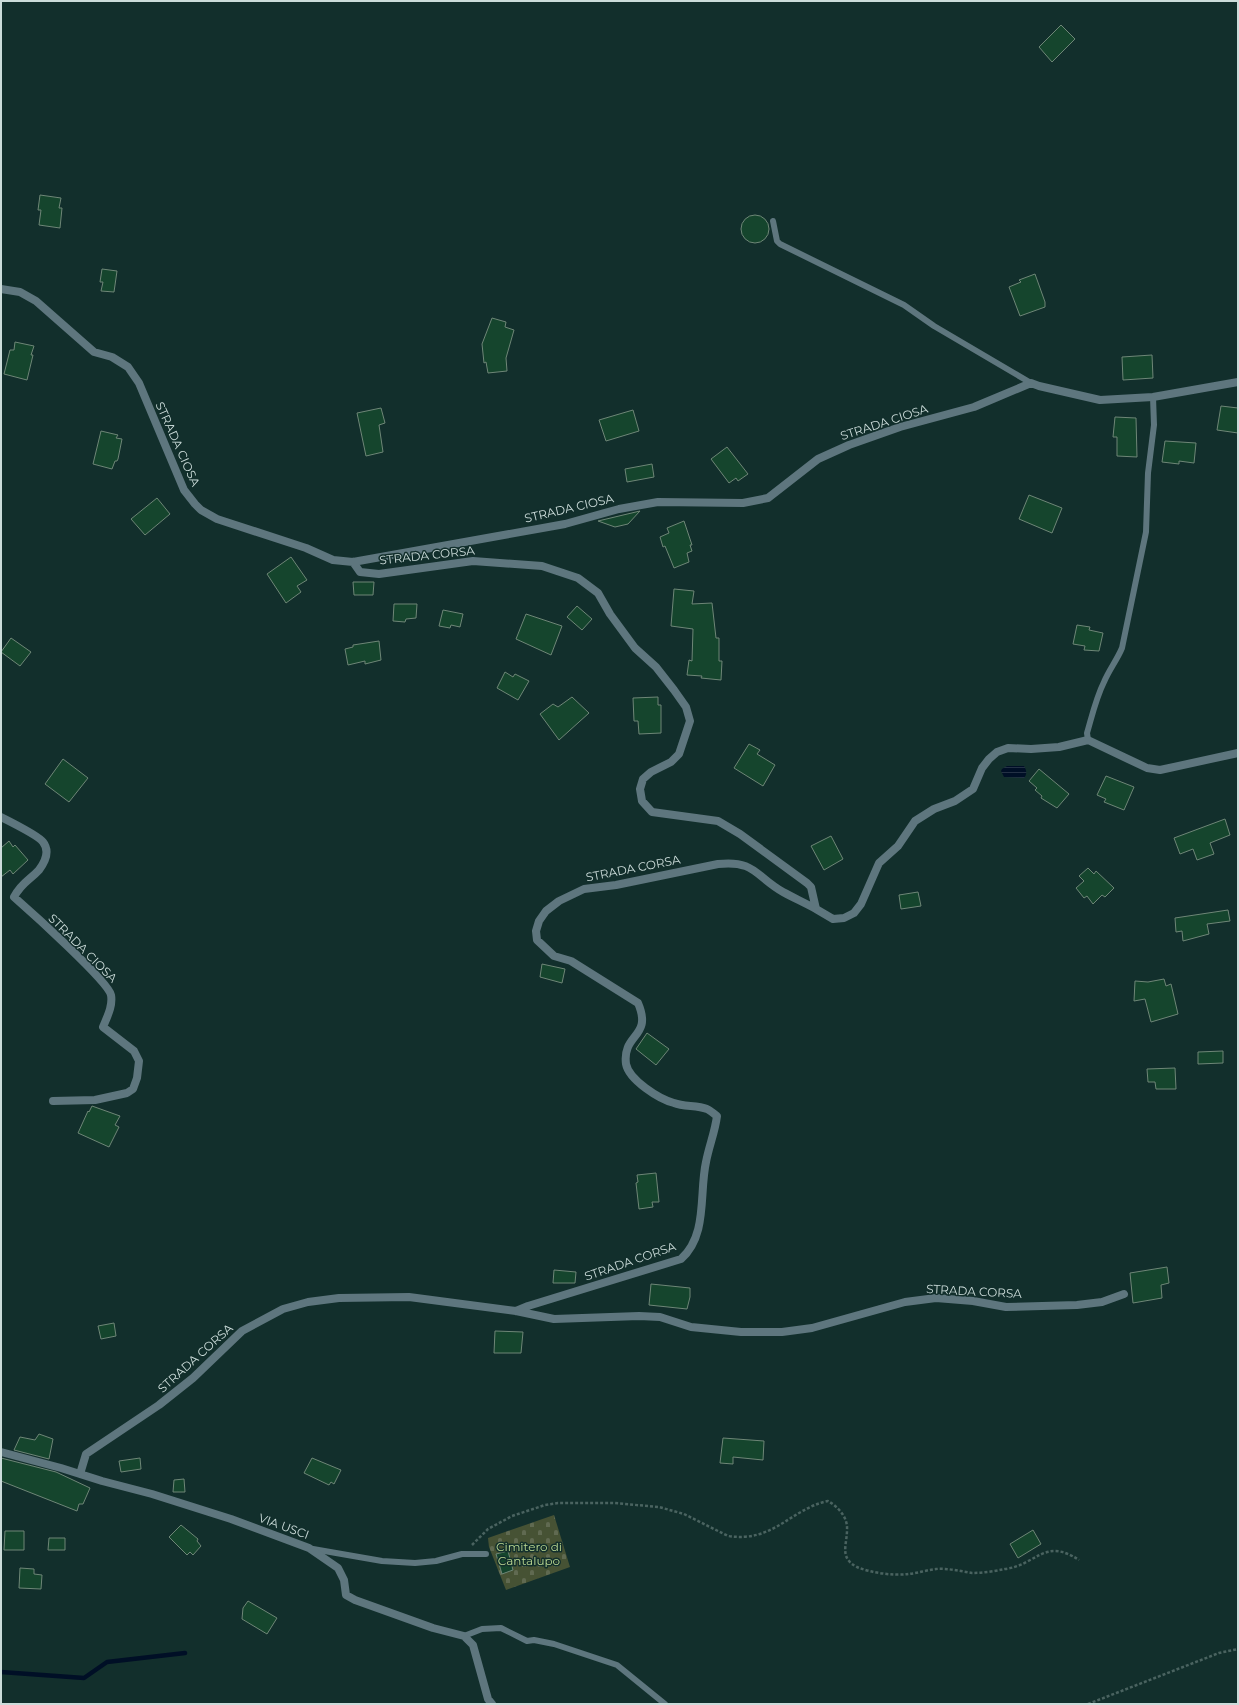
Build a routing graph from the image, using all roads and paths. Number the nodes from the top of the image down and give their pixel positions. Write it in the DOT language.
graph roads {
  1 [pos="773,221"];
  2 [pos="1,289"];
  3 [pos="1238,382"];
  4 [pos="1031,383"];
  5 [pos="1153,397"];
  6 [pos="353,562"];
  7 [pos="1088,740"];
  8 [pos="1238,753"];
  9 [pos="1,816"];
  10 [pos="816,910"];
  11 [pos="53,1101"];
  12 [pos="1124,1294"];
  13 [pos="516,1311"];
  14 [pos="1,1452"];
  15 [pos="80,1474"];
  16 [pos="309,1548"];
  17 [pos="462,1554"];
  18 [pos="486,1554"];
  19 [pos="1079,1560"];
  20 [pos="464,1636"];
  21 [pos="1238,1649"];
  22 [pos="492,1704"];
  23 [pos="665,1704"];
  24 [pos="1088,1704"];
  1 -- 4 [label="lane"];
  2 -- 6 [label="street, STRADA CIOSA"];
  3 -- 5 [label="street"];
  4 -- 5 [label="street"];
  4 -- 6 [label="street, STRADA CIOSA"];
  5 -- 7 [label="lane"];
  6 -- 10 [label="street, STRADA CORSA"];
  7 -- 8 [label="street"];
  7 -- 10 [label="street, STRADA CORSA"];
  9 -- 11 [label="street, STRADA CIOSA"];
  10 -- 13 [label="street, STRADA CORSA"];
  12 -- 13 [label="street, STRADA CORSA"];
  13 -- 15 [label="street, STRADA CORSA"];
  14 -- 15 [label="street, VIA USCI"];
  15 -- 16 [label="street, VIA USCI"];
  16 -- 17 [label="lane, VIA USCI"];
  16 -- 20 [label="street"];
  17 -- 18 [label="lane, VIA USCI"];
  17 -- 19 [label="path"];
  20 -- 22 [label="street"];
  20 -- 23 [label="lane"];
  21 -- 24 [label="path"];
}
